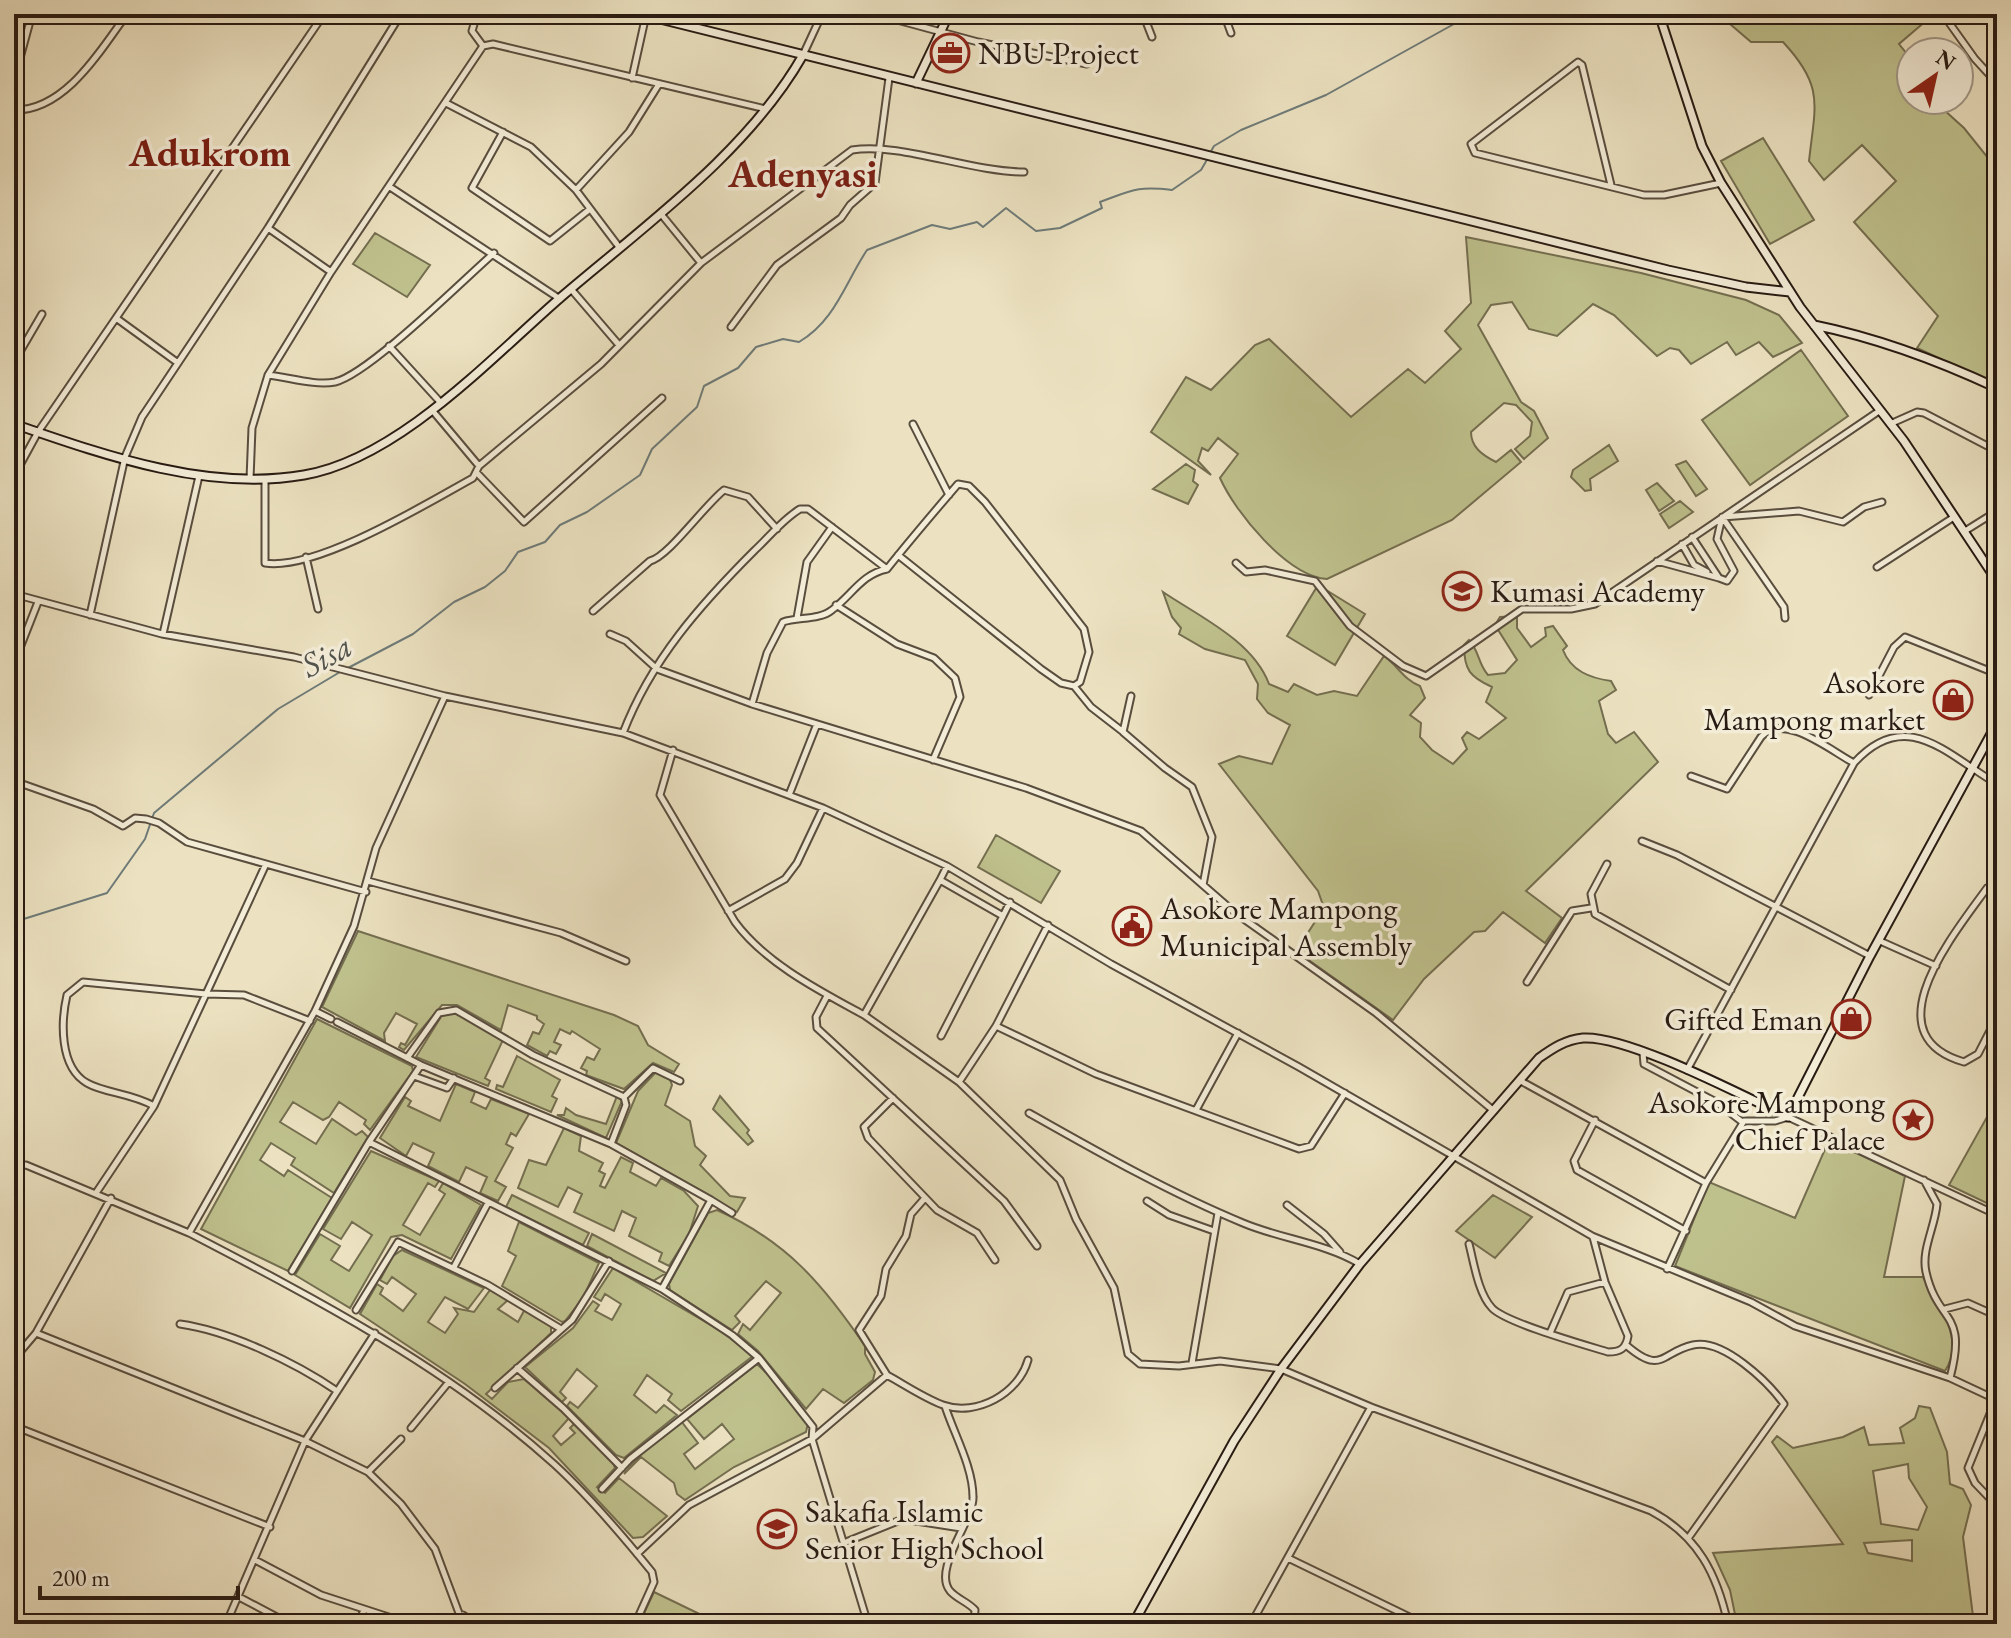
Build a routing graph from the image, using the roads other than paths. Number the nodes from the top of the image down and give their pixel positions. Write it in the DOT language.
graph roads {
  1 [pos="32,14"];
  2 [pos="127,14"];
  3 [pos="324,14"];
  4 [pos="401,14"];
  5 [pos="477,14"];
  6 [pos="822,14"];
  7 [pos="875,14"];
  8 [pos="949,14"];
  9 [pos="1143,14"];
  10 [pos="1224,14"];
  11 [pos="1659,14"];
  12 [pos="643,15"];
  13 [pos="1945,17"];
  14 [pos="939,32"];
  15 [pos="1231,33"];
  16 [pos="1152,37"];
  17 [pos="483,46"];
  18 [pos="803,55"];
  19 [pos="1087,64"];
  20 [pos="632,78"];
  21 [pos="889,78"];
  22 [pos="14,80"];
  23 [pos="916,83"];
  24 [pos="1997,83"];
  25 [pos="659,84"];
  26 [pos="446,103"];
  27 [pos="767,109"];
  28 [pos="14,110"];
  29 [pos="503,132"];
  30 [pos="880,150"];
  31 [pos="1024,172"];
  32 [pos="1721,183"];
  33 [pos="1611,185"];
  34 [pos="390,186"];
  35 [pos="576,190"];
  36 [pos="590,209"];
  37 [pos="660,214"];
  38 [pos="268,228"];
  39 [pos="619,247"];
  40 [pos="494,253"];
  41 [pos="701,263"];
  42 [pos="331,272"];
  43 [pos="571,289"];
  44 [pos="1790,292"];
  45 [pos="560,299"];
  46 [pos="42,314"];
  47 [pos="116,318"];
  48 [pos="1814,325"];
  49 [pos="731,327"];
  50 [pos="619,345"];
  51 [pos="389,346"];
  52 [pos="14,362"];
  53 [pos="178,363"];
  54 [pos="268,375"];
  55 [pos="1997,388"];
  56 [pos="662,398"];
  57 [pos="441,403"];
  58 [pos="432,410"];
  59 [pos="1879,411"];
  60 [pos="14,424"];
  61 [pos="913,424"];
  62 [pos="1890,424"];
  63 [pos="38,432"];
  64 [pos="1997,451"];
  65 [pos="125,457"];
  66 [pos="477,469"];
  67 [pos="14,476"];
  68 [pos="199,476"];
  69 [pos="265,478"];
  70 [pos="250,479"];
  71 [pos="949,495"];
  72 [pos="1882,502"];
  73 [pos="1997,511"];
  74 [pos="1955,516"];
  75 [pos="1722,517"];
  76 [pos="1708,526"];
  77 [pos="832,527"];
  78 [pos="777,529"];
  79 [pos="1965,531"];
  80 [pos="1692,537"];
  81 [pos="1717,539"];
  82 [pos="1682,544"];
  83 [pos="898,555"];
  84 [pos="306,557"];
  85 [pos="1656,561"];
  86 [pos="1236,563"];
  87 [pos="1877,567"];
  88 [pos="887,569"];
  89 [pos="1719,578"];
  90 [pos="1997,581"];
  91 [pos="14,594"];
  92 [pos="38,602"];
  93 [pos="836,605"];
  94 [pos="318,609"];
  95 [pos="593,611"];
  96 [pos="90,615"];
  97 [pos="797,618"];
  98 [pos="1785,618"];
  99 [pos="163,634"];
  100 [pos="610,634"];
  101 [pos="14,663"];
  102 [pos="657,669"];
  103 [pos="1997,674"];
  104 [pos="1074,686"];
  105 [pos="1869,695"];
  106 [pos="445,696"];
  107 [pos="1131,696"];
  108 [pos="752,704"];
  109 [pos="1997,723"];
  110 [pos="817,724"];
  111 [pos="1123,732"];
  112 [pos="623,733"];
  113 [pos="673,750"];
  114 [pos="933,760"];
  115 [pos="1854,763"];
  116 [pos="1973,769"];
  117 [pos="1691,776"];
  118 [pos="14,781"];
  119 [pos="1997,784"];
  120 [pos="789,795"];
  121 [pos="823,808"];
  122 [pos="1642,841"];
  123 [pos="266,864"];
  124 [pos="1607,864"];
  125 [pos="947,866"];
  126 [pos="940,880"];
  127 [pos="368,881"];
  128 [pos="1203,885"];
  129 [pos="1997,886"];
  130 [pos="366,892"];
  131 [pos="1010,902"];
  132 [pos="1591,908"];
  133 [pos="1777,910"];
  134 [pos="728,911"];
  135 [pos="1003,916"];
  136 [pos="1048,925"];
  137 [pos="1880,941"];
  138 [pos="1870,956"];
  139 [pos="626,961"];
  140 [pos="1936,966"];
  141 [pos="1527,982"];
  142 [pos="1731,990"];
  143 [pos="206,994"];
  144 [pos="827,996"];
  145 [pos="315,1011"];
  146 [pos="864,1015"];
  147 [pos="1997,1017"];
  148 [pos="310,1021"];
  149 [pos="996,1026"];
  150 [pos="1238,1033"];
  151 [pos="941,1036"];
  152 [pos="1643,1053"];
  153 [pos="407,1058"];
  154 [pos="421,1065"];
  155 [pos="1687,1070"];
  156 [pos="414,1076"];
  157 [pos="454,1078"];
  158 [pos="1519,1080"];
  159 [pos="680,1081"];
  160 [pos="959,1082"];
  161 [pos="1345,1093"];
  162 [pos="624,1097"];
  163 [pos="893,1098"];
  164 [pos="154,1106"];
  165 [pos="1196,1110"];
  166 [pos="1494,1112"];
  167 [pos="1029,1113"];
  168 [pos="1788,1117"];
  169 [pos="1595,1120"];
  170 [pos="1741,1121"];
  171 [pos="369,1142"];
  172 [pos="611,1144"];
  173 [pos="1456,1156"];
  174 [pos="14,1166"];
  175 [pos="1923,1179"];
  176 [pos="1706,1183"];
  177 [pos="96,1193"];
  178 [pos="111,1198"];
  179 [pos="925,1198"];
  180 [pos="711,1200"];
  181 [pos="1147,1201"];
  182 [pos="488,1203"];
  183 [pos="1287,1205"];
  184 [pos="732,1213"];
  185 [pos="1218,1213"];
  186 [pos="1997,1215"];
  187 [pos="1214,1231"];
  188 [pos="1686,1231"];
  189 [pos="189,1233"];
  190 [pos="1592,1236"];
  191 [pos="1469,1244"];
  192 [pos="1037,1246"];
  193 [pos="1341,1253"];
  194 [pos="995,1260"];
  195 [pos="609,1261"];
  196 [pos="1360,1264"];
  197 [pos="454,1267"];
  198 [pos="1667,1269"];
  199 [pos="292,1271"];
  200 [pos="1605,1282"];
  201 [pos="662,1289"];
  202 [pos="1945,1309"];
  203 [pos="356,1310"];
  204 [pos="1997,1316"];
  205 [pos="180,1324"];
  206 [pos="561,1329"];
  207 [pos="36,1333"];
  208 [pos="375,1333"];
  209 [pos="1550,1333"];
  210 [pos="1626,1345"];
  211 [pos="759,1358"];
  212 [pos="14,1359"];
  213 [pos="1028,1360"];
  214 [pos="1192,1363"];
  215 [pos="517,1368"];
  216 [pos="1281,1369"];
  217 [pos="887,1375"];
  218 [pos="1950,1378"];
  219 [pos="448,1383"];
  220 [pos="495,1388"];
  221 [pos="337,1391"];
  222 [pos="1996,1400"];
  223 [pos="945,1406"];
  224 [pos="1371,1407"];
  225 [pos="14,1426"];
  226 [pos="411,1428"];
  227 [pos="401,1439"];
  228 [pos="812,1439"];
  229 [pos="305,1441"];
  230 [pos="622,1468"];
  231 [pos="368,1472"];
  232 [pos="602,1489"];
  233 [pos="1997,1506"];
  234 [pos="270,1527"];
  235 [pos="961,1528"];
  236 [pos="1689,1537"];
  237 [pos="846,1542"];
  238 [pos="637,1554"];
  239 [pos="1288,1558"];
  240 [pos="255,1560"];
  241 [pos="239,1597"];
  242 [pos="364,1610"];
  243 [pos="462,1615"];
  244 [pos="226,1624"];
  245 [pos="290,1624"];
  246 [pos="358,1624"];
  247 [pos="410,1624"];
  248 [pos="463,1624"];
  249 [pos="477,1624"];
  250 [pos="635,1624"];
  251 [pos="868,1624"];
  252 [pos="974,1624"];
  253 [pos="1133,1624"];
  254 [pos="1251,1624"];
  255 [pos="1424,1624"];
  256 [pos="1728,1624"];
  1 -- 22 [label="street"];
  2 -- 28 [label="street"];
  3 -- 47 [label="street"];
  4 -- 38 [label="street"];
  5 -- 17 [label="street"];
  6 -- 18 [label="street"];
  7 -- 14 [label="street"];
  8 -- 14 [label="street"];
  9 -- 16 [label="street"];
  10 -- 15 [label="street"];
  11 -- 32 [label="street"];
  12 -- 18 [label="street"];
  12 -- 20 [label="street"];
  13 -- 24 [label="street"];
  14 -- 19 [label="street"];
  14 -- 23 [label="street"];
  17 -- 20 [label="street"];
  17 -- 26 [label="street"];
  18 -- 21 [label="street"];
  18 -- 27 [label="street"];
  20 -- 25 [label="street"];
  21 -- 23 [label="street"];
  21 -- 30 [label="street"];
  23 -- 44 [label="street"];
  25 -- 27 [label="street"];
  25 -- 35 [label="street"];
  26 -- 29 [label="street"];
  26 -- 34 [label="street"];
  27 -- 37 [label="street"];
  29 -- 35 [label="street"];
  29 -- 36 [label="street"];
  30 -- 31 [label="street"];
  30 -- 41 [label="street"];
  30 -- 49 [label="street"];
  32 -- 33 [label="street"];
  32 -- 44 [label="street"];
  33 -- 33 [label="street"];
  34 -- 40 [label="street"];
  34 -- 42 [label="street"];
  35 -- 36 [label="street"];
  36 -- 39 [label="street"];
  37 -- 39 [label="street"];
  37 -- 41 [label="street"];
  38 -- 42 [label="street"];
  38 -- 53 [label="street"];
  39 -- 43 [label="street"];
  40 -- 45 [label="street"];
  40 -- 51 [label="street"];
  41 -- 50 [label="street"];
  42 -- 54 [label="street"];
  43 -- 45 [label="street"];
  43 -- 50 [label="street"];
  44 -- 48 [label="street"];
  45 -- 57 [label="street"];
  46 -- 52 [label="street"];
  47 -- 53 [label="street"];
  47 -- 63 [label="street"];
  48 -- 55 [label="street"];
  48 -- 59 [label="street"];
  50 -- 66 [label="street"];
  51 -- 54 [label="street"];
  51 -- 57 [label="street"];
  53 -- 65 [label="street"];
  54 -- 70 [label="street"];
  56 -- 66 [label="street"];
  57 -- 58 [label="street"];
  58 -- 66 [label="street"];
  58 -- 69 [label="street"];
  59 -- 62 [label="street"];
  59 -- 75 [label="street"];
  60 -- 63 [label="street"];
  61 -- 71 [label="street"];
  62 -- 64 [label="street"];
  62 -- 74 [label="street"];
  63 -- 65 [label="street"];
  63 -- 67 [label="street"];
  65 -- 68 [label="street"];
  65 -- 96 [label="street"];
  66 -- 84 [label="street"];
  68 -- 70 [label="street"];
  68 -- 99 [label="street"];
  69 -- 70 [label="street"];
  69 -- 84 [label="street"];
  71 -- 83 [label="street"];
  71 -- 104 [label="street"];
  72 -- 75 [label="street"];
  73 -- 79 [label="street"];
  74 -- 79 [label="street"];
  74 -- 87 [label="street"];
  75 -- 76 [label="street"];
  75 -- 81 [label="street"];
  75 -- 98 [label="street"];
  76 -- 80 [label="street"];
  76 -- 81 [label="street"];
  77 -- 78 [label="street"];
  77 -- 88 [label="street"];
  77 -- 97 [label="street"];
  78 -- 95 [label="street"];
  78 -- 102 [label="street"];
  79 -- 90 [label="street"];
  80 -- 82 [label="street"];
  80 -- 89 [label="street"];
  81 -- 89 [label="street"];
  82 -- 85 [label="street"];
  82 -- 89 [label="street"];
  83 -- 88 [label="street"];
  83 -- 104 [label="street"];
  84 -- 94 [label="street"];
  85 -- 86 [label="street"];
  85 -- 89 [label="street"];
  88 -- 93 [label="street"];
  91 -- 92 [label="street"];
  92 -- 96 [label="street"];
  92 -- 101 [label="street"];
  93 -- 97 [label="street"];
  93 -- 114 [label="street"];
  96 -- 99 [label="street"];
  97 -- 108 [label="street"];
  99 -- 106 [label="street"];
  100 -- 102 [label="street"];
  102 -- 108 [label="street"];
  102 -- 112 [label="street"];
  103 -- 105 [label="street"];
  104 -- 111 [label="street"];
  106 -- 112 [label="street"];
  106 -- 127 [label="street"];
  107 -- 111 [label="street"];
  108 -- 110 [label="street"];
  109 -- 116 [label="street"];
  110 -- 114 [label="street"];
  110 -- 120 [label="street"];
  111 -- 128 [label="street"];
  112 -- 113 [label="street"];
  113 -- 120 [label="street"];
  113 -- 134 [label="street"];
  114 -- 128 [label="street"];
  115 -- 116 [label="street"];
  115 -- 117 [label="street"];
  115 -- 133 [label="street"];
  116 -- 119 [label="street"];
  116 -- 137 [label="street"];
  118 -- 123 [label="street"];
  120 -- 121 [label="street"];
  121 -- 125 [label="street"];
  121 -- 134 [label="street"];
  122 -- 133 [label="street"];
  123 -- 130 [label="street"];
  123 -- 143 [label="street"];
  124 -- 132 [label="street"];
  125 -- 126 [label="street"];
  125 -- 131 [label="street"];
  126 -- 135 [label="street"];
  126 -- 146 [label="street"];
  127 -- 130 [label="street"];
  127 -- 139 [label="street"];
  128 -- 166 [label="street"];
  129 -- 140 [label="street"];
  130 -- 145 [label="street"];
  131 -- 135 [label="street"];
  131 -- 136 [label="street"];
  132 -- 141 [label="street"];
  132 -- 142 [label="street"];
  133 -- 138 [label="street"];
  133 -- 142 [label="street"];
  134 -- 144 [label="street"];
  135 -- 151 [label="street"];
  136 -- 149 [label="street"];
  136 -- 150 [label="street"];
  137 -- 138 [label="street"];
  137 -- 140 [label="street"];
  138 -- 168 [label="street"];
  140 -- 147 [label="street"];
  142 -- 155 [label="street"];
  143 -- 148 [label="street"];
  143 -- 164 [label="street"];
  143 -- 164 [label="street"];
  144 -- 146 [label="street"];
  144 -- 163 [label="street"];
  145 -- 148 [label="street"];
  145 -- 153 [label="street"];
  146 -- 160 [label="street"];
  148 -- 189 [label="street"];
  149 -- 160 [label="street"];
  149 -- 165 [label="street"];
  150 -- 161 [label="street"];
  150 -- 165 [label="street"];
  152 -- 155 [label="street"];
  152 -- 158 [label="street"];
  152 -- 170 [label="street"];
  153 -- 154 [label="street"];
  153 -- 162 [label="street"];
  154 -- 156 [label="street"];
  154 -- 157 [label="street"];
  155 -- 168 [label="street"];
  156 -- 157 [label="street"];
  156 -- 171 [label="street"];
  157 -- 172 [label="street"];
  158 -- 166 [label="street"];
  158 -- 169 [label="street"];
  159 -- 162 [label="street"];
  160 -- 214 [label="street"];
  161 -- 165 [label="street"];
  161 -- 173 [label="street"];
  162 -- 172 [label="street"];
  163 -- 179 [label="street"];
  163 -- 192 [label="street"];
  164 -- 177 [label="street"];
  166 -- 173 [label="street"];
  167 -- 185 [label="street"];
  168 -- 170 [label="street"];
  168 -- 175 [label="street"];
  169 -- 176 [label="street"];
  169 -- 188 [label="street"];
  170 -- 176 [label="street"];
  171 -- 182 [label="street"];
  171 -- 199 [label="street"];
  172 -- 180 [label="street"];
  173 -- 190 [label="street"];
  173 -- 196 [label="street"];
  174 -- 177 [label="street"];
  175 -- 186 [label="street"];
  175 -- 202 [label="street"];
  176 -- 188 [label="street"];
  177 -- 178 [label="street"];
  178 -- 189 [label="street"];
  178 -- 207 [label="street"];
  179 -- 194 [label="street"];
  179 -- 217 [label="street"];
  180 -- 184 [label="street"];
  180 -- 201 [label="street"];
  181 -- 187 [label="street"];
  182 -- 195 [label="street"];
  182 -- 197 [label="street"];
  183 -- 193 [label="street"];
  185 -- 187 [label="street"];
  185 -- 193 [label="street"];
  187 -- 214 [label="street"];
  188 -- 198 [label="street"];
  189 -- 208 [label="street"];
  190 -- 198 [label="street"];
  190 -- 200 [label="street"];
  191 -- 209 [label="street"];
  193 -- 196 [label="street"];
  195 -- 201 [label="street"];
  195 -- 206 [label="street"];
  196 -- 216 [label="street"];
  197 -- 203 [label="street"];
  197 -- 206 [label="street"];
  198 -- 218 [label="street"];
  200 -- 209 [label="street"];
  200 -- 210 [label="street"];
  201 -- 211 [label="street"];
  202 -- 204 [label="street"];
  202 -- 218 [label="street"];
  205 -- 221 [label="street"];
  206 -- 215 [label="street"];
  207 -- 212 [label="street"];
  207 -- 229 [label="street"];
  208 -- 219 [label="street"];
  208 -- 221 [label="street"];
  209 -- 210 [label="street"];
  210 -- 236 [label="street"];
  211 -- 228 [label="street"];
  211 -- 230 [label="street"];
  213 -- 223 [label="street"];
  214 -- 216 [label="street"];
  215 -- 220 [label="street"];
  215 -- 230 [label="street"];
  216 -- 224 [label="street"];
  216 -- 253 [label="street"];
  217 -- 223 [label="street"];
  217 -- 228 [label="street"];
  218 -- 222 [label="street"];
  219 -- 226 [label="street"];
  219 -- 238 [label="street"];
  221 -- 229 [label="street"];
  222 -- 233 [label="street"];
  223 -- 235 [label="street"];
  224 -- 236 [label="street"];
  224 -- 239 [label="street"];
  225 -- 234 [label="street"];
  227 -- 231 [label="street"];
  228 -- 237 [label="street"];
  228 -- 238 [label="street"];
  229 -- 231 [label="street"];
  229 -- 234 [label="street"];
  230 -- 232 [label="street"];
  231 -- 243 [label="street"];
  234 -- 240 [label="street"];
  235 -- 237 [label="street"];
  235 -- 252 [label="street"];
  236 -- 256 [label="street"];
  237 -- 251 [label="street"];
  238 -- 250 [label="street"];
  239 -- 254 [label="street"];
  239 -- 255 [label="street"];
  240 -- 241 [label="street"];
  240 -- 242 [label="street"];
  241 -- 244 [label="street"];
  241 -- 245 [label="street"];
  242 -- 246 [label="street"];
  242 -- 247 [label="street"];
  243 -- 248 [label="street"];
  243 -- 249 [label="street"];
}
